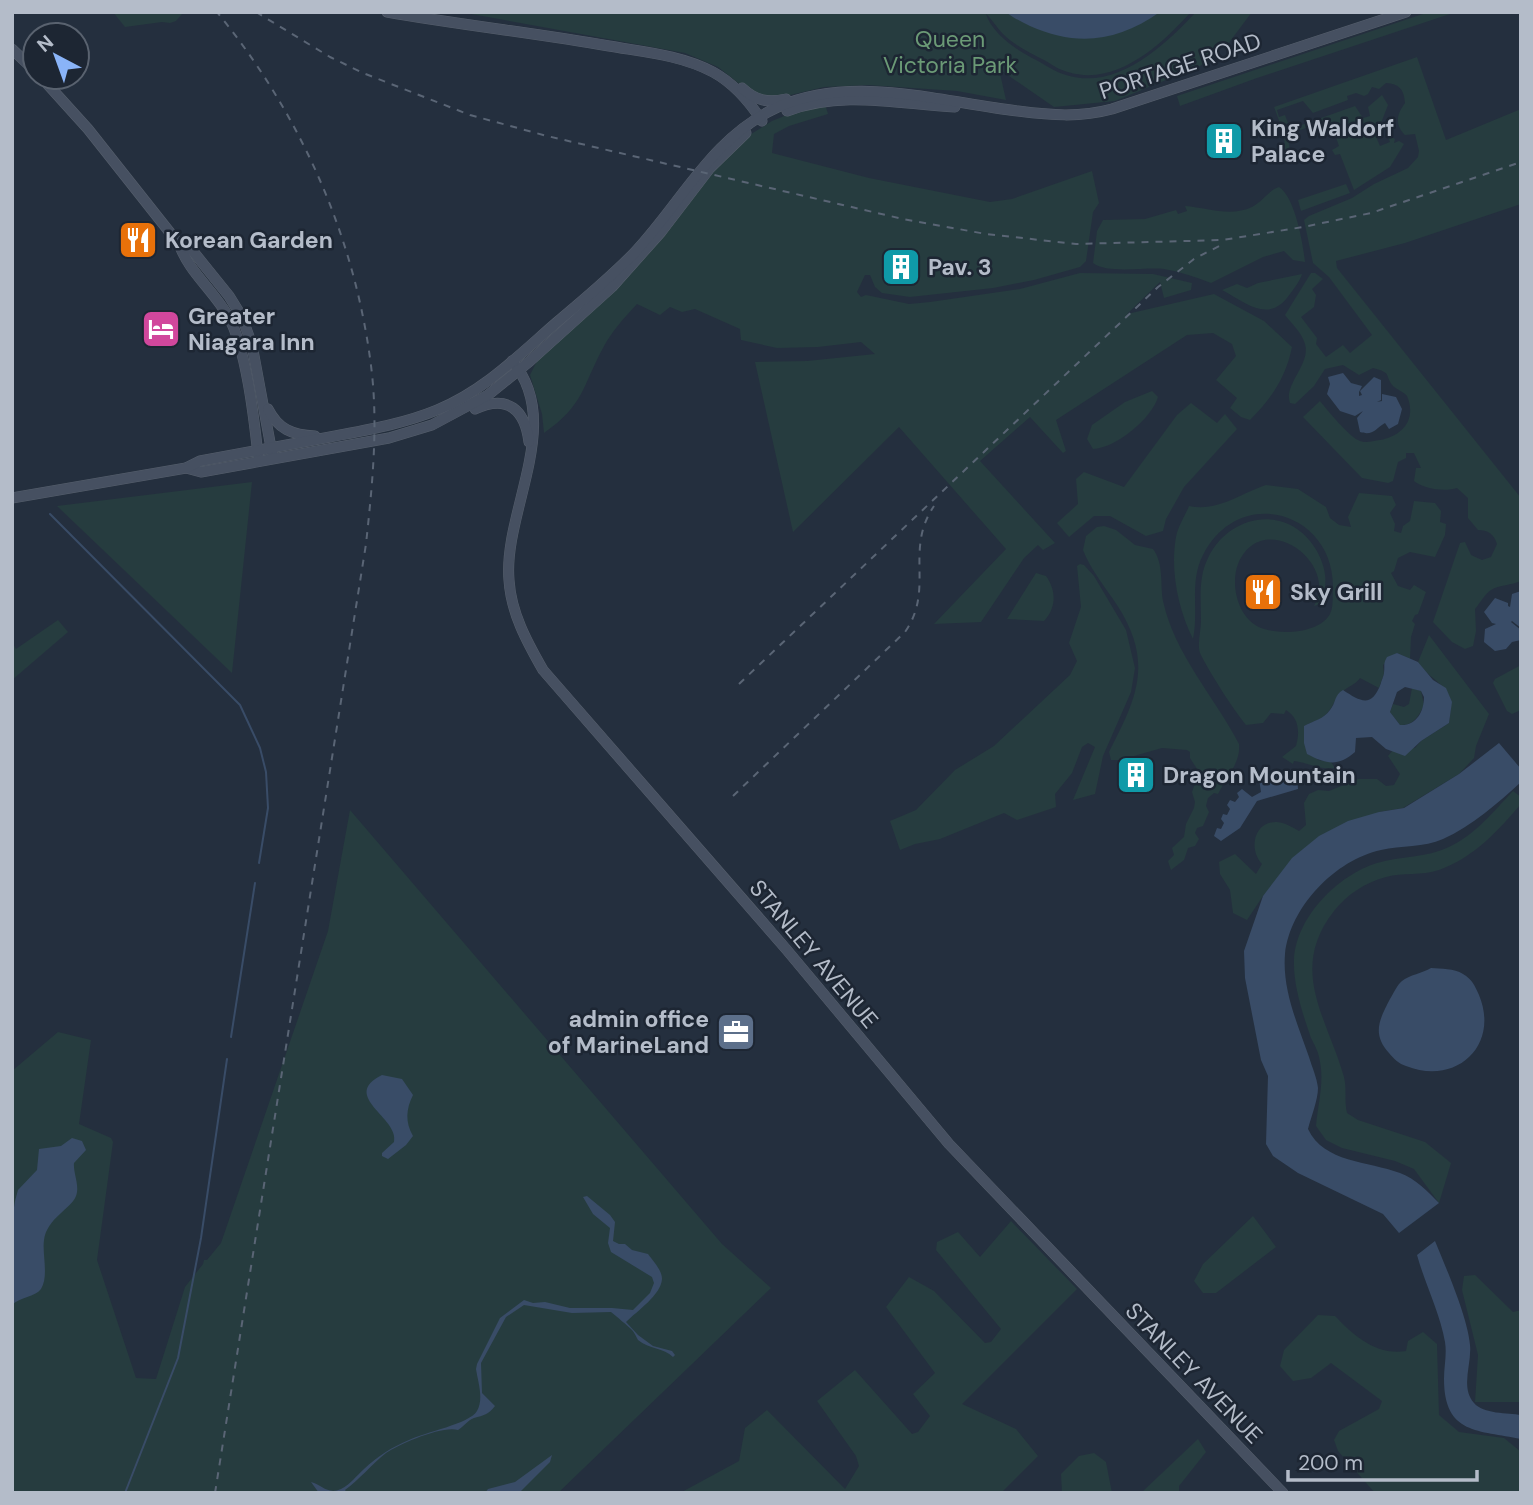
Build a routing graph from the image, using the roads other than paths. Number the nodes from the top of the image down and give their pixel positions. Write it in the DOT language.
graph roads {
  1 [pos="387,12"];
  2 [pos="1406,12"];
  3 [pos="640,51"];
  4 [pos="54,91"];
  5 [pos="908,95"];
  6 [pos="1001,109"];
  7 [pos="761,119"];
  8 [pos="179,244"];
  9 [pos="512,361"];
  10 [pos="520,370"];
  11 [pos="263,398"];
  12 [pos="333,436"];
  13 [pos="389,438"];
  14 [pos="271,448"];
  15 [pos="258,450"];
  16 [pos="530,454"];
  17 [pos="273,460"];
  18 [pos="259,462"];
  19 [pos="186,468"];
  20 [pos="12,498"];
  21 [pos="1283,1493"];
  1 -- 3 [label="main road"];
  2 -- 6 [label="main road, PORTAGE ROAD"];
  3 -- 5 [label="main road"];
  3 -- 7 [label="main road"];
  4 -- 8 [label="main road"];
  5 -- 6 [label="main road, PORTAGE ROAD"];
  5 -- 7 [label="main road, PORTAGE ROAD"];
  6 -- 7 [label="main road, PORTAGE ROAD"];
  7 -- 9 [label="main road"];
  7 -- 10 [label="main road"];
  8 -- 11 [label="main road"];
  8 -- 15 [label="main road"];
  9 -- 10 [label="main road, STANLEY AVENUE"];
  9 -- 12 [label="main road"];
  10 -- 13 [label="main road"];
  10 -- 16 [label="main road, STANLEY AVENUE"];
  11 -- 12 [label="main road"];
  11 -- 14 [label="main road"];
  12 -- 14 [label="main road"];
  13 -- 16 [label="main road"];
  13 -- 17 [label="main road"];
  14 -- 15 [label="main road"];
  14 -- 17 [label="main road"];
  15 -- 18 [label="main road"];
  15 -- 19 [label="main road"];
  16 -- 21 [label="main road, STANLEY AVENUE"];
  17 -- 18 [label="main road"];
  18 -- 19 [label="main road"];
  19 -- 20 [label="main road"];
}
